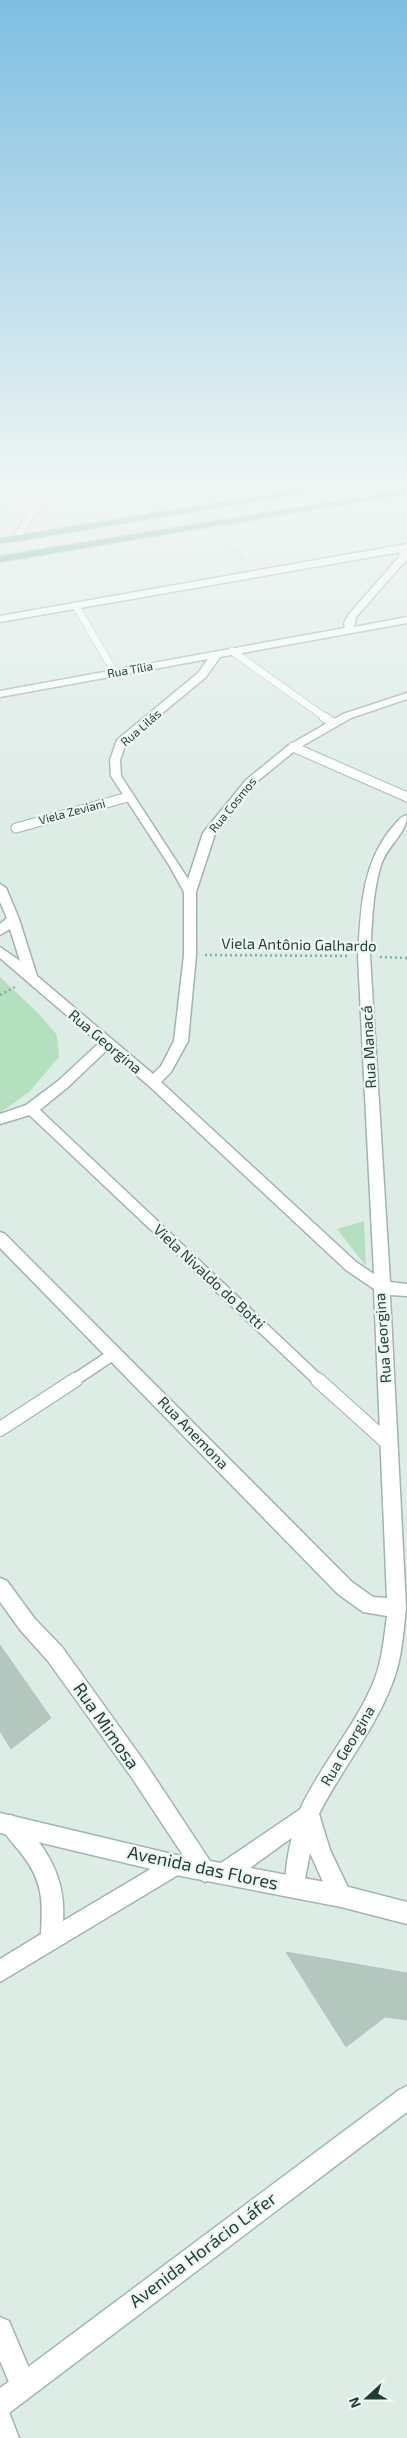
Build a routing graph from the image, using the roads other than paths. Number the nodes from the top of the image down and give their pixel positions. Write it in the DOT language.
graph roads {
  1 [pos="115,599"];
  2 [pos="367,599"];
  3 [pos="76,606"];
  4 [pos="0,619"];
  5 [pos="407,620"];
  6 [pos="350,630"];
  7 [pos="232,652"];
  8 [pos="218,654"];
  9 [pos="115,673"];
  10 [pos="0,694"];
  11 [pos="407,696"];
  12 [pos="333,723"];
  13 [pos="293,747"];
  14 [pos="128,797"];
  15 [pos="407,797"];
  16 [pos="407,818"];
  17 [pos="16,828"];
  18 [pos="0,888"];
  19 [pos="190,892"];
  20 [pos="14,919"];
  21 [pos="0,931"];
  22 [pos="0,951"];
  23 [pos="30,978"];
  24 [pos="107,1043"];
  25 [pos="153,1082"];
  26 [pos="31,1109"];
  27 [pos="0,1119"];
  28 [pos="0,1238"];
  29 [pos="382,1288"];
  30 [pos="407,1290"];
  31 [pos="115,1353"];
  32 [pos="0,1430"];
  33 [pos="388,1443"];
  34 [pos="0,1588"];
  35 [pos="402,1609"];
  36 [pos="308,1814"];
  37 [pos="6,1824"];
  38 [pos="176,1865"];
  39 [pos="215,1872"];
  40 [pos="295,1887"];
  41 [pos="341,1896"];
  42 [pos="407,1913"];
  43 [pos="51,1940"];
  44 [pos="0,1971"];
  45 [pos="407,2098"];
  46 [pos="0,2330"];
  47 [pos="23,2385"];
  48 [pos="0,2404"];
  49 [pos="0,2420"];
  50 [pos="6,2438"];
  1 -- 3 [label="street"];
  2 -- 6 [label="street"];
  3 -- 4 [label="street"];
  3 -- 9 [label="lane"];
  5 -- 6 [label="street, Rua Tília"];
  6 -- 7 [label="street, Rua Tília"];
  7 -- 8 [label="street, Rua Tília"];
  7 -- 12 [label="lane"];
  8 -- 9 [label="street, Rua Tília"];
  8 -- 14 [label="street, Rua Lilás"];
  9 -- 10 [label="street, Rua Tília"];
  11 -- 12 [label="street, Rua Cosmos"];
  12 -- 13 [label="street, Rua Cosmos"];
  13 -- 15 [label="lane"];
  13 -- 19 [label="street, Rua Cosmos"];
  14 -- 17 [label="lane, Viela Zeviani"];
  14 -- 19 [label="street, Rua Lilás"];
  16 -- 29 [label="street, Rua Manacá"];
  18 -- 20 [label="street"];
  19 -- 25 [label="street, Rua Cosmos"];
  20 -- 21 [label="street"];
  20 -- 23 [label="street"];
  22 -- 23 [label="street, Rua Georgina"];
  23 -- 24 [label="street, Rua Georgina"];
  24 -- 25 [label="street, Rua Georgina"];
  24 -- 26 [label="street"];
  25 -- 29 [label="street, Rua Georgina"];
  26 -- 27 [label="street"];
  26 -- 33 [label="lane, Viela Nivaldo do Botti"];
  28 -- 31 [label="street, Rua Anemona"];
  29 -- 30 [label="street"];
  29 -- 33 [label="street, Rua Georgina"];
  31 -- 32 [label="lane"];
  31 -- 35 [label="street, Rua Anemona"];
  33 -- 35 [label="street, Rua Georgina"];
  34 -- 39 [label="street, Rua Mimosa"];
  35 -- 36 [label="street, Rua Georgina"];
  36 -- 39 [label="street"];
  36 -- 40 [label="street, Rua Georgina"];
  36 -- 41 [label="street"];
  37 -- 38 [label="street, Avenida das Flores"];
  37 -- 43 [label="street"];
  38 -- 39 [label="street, Avenida das Flores"];
  38 -- 43 [label="street"];
  39 -- 40 [label="street, Avenida das Flores"];
  40 -- 41 [label="street, Avenida das Flores"];
  41 -- 42 [label="street, Avenida das Flores"];
  43 -- 44 [label="street"];
  45 -- 47 [label="street, Avenida Horácio Láfer"];
  46 -- 47 [label="street"];
  47 -- 48 [label="street, Avenida Horácio Láfer"];
  49 -- 50 [label="street"];
}
